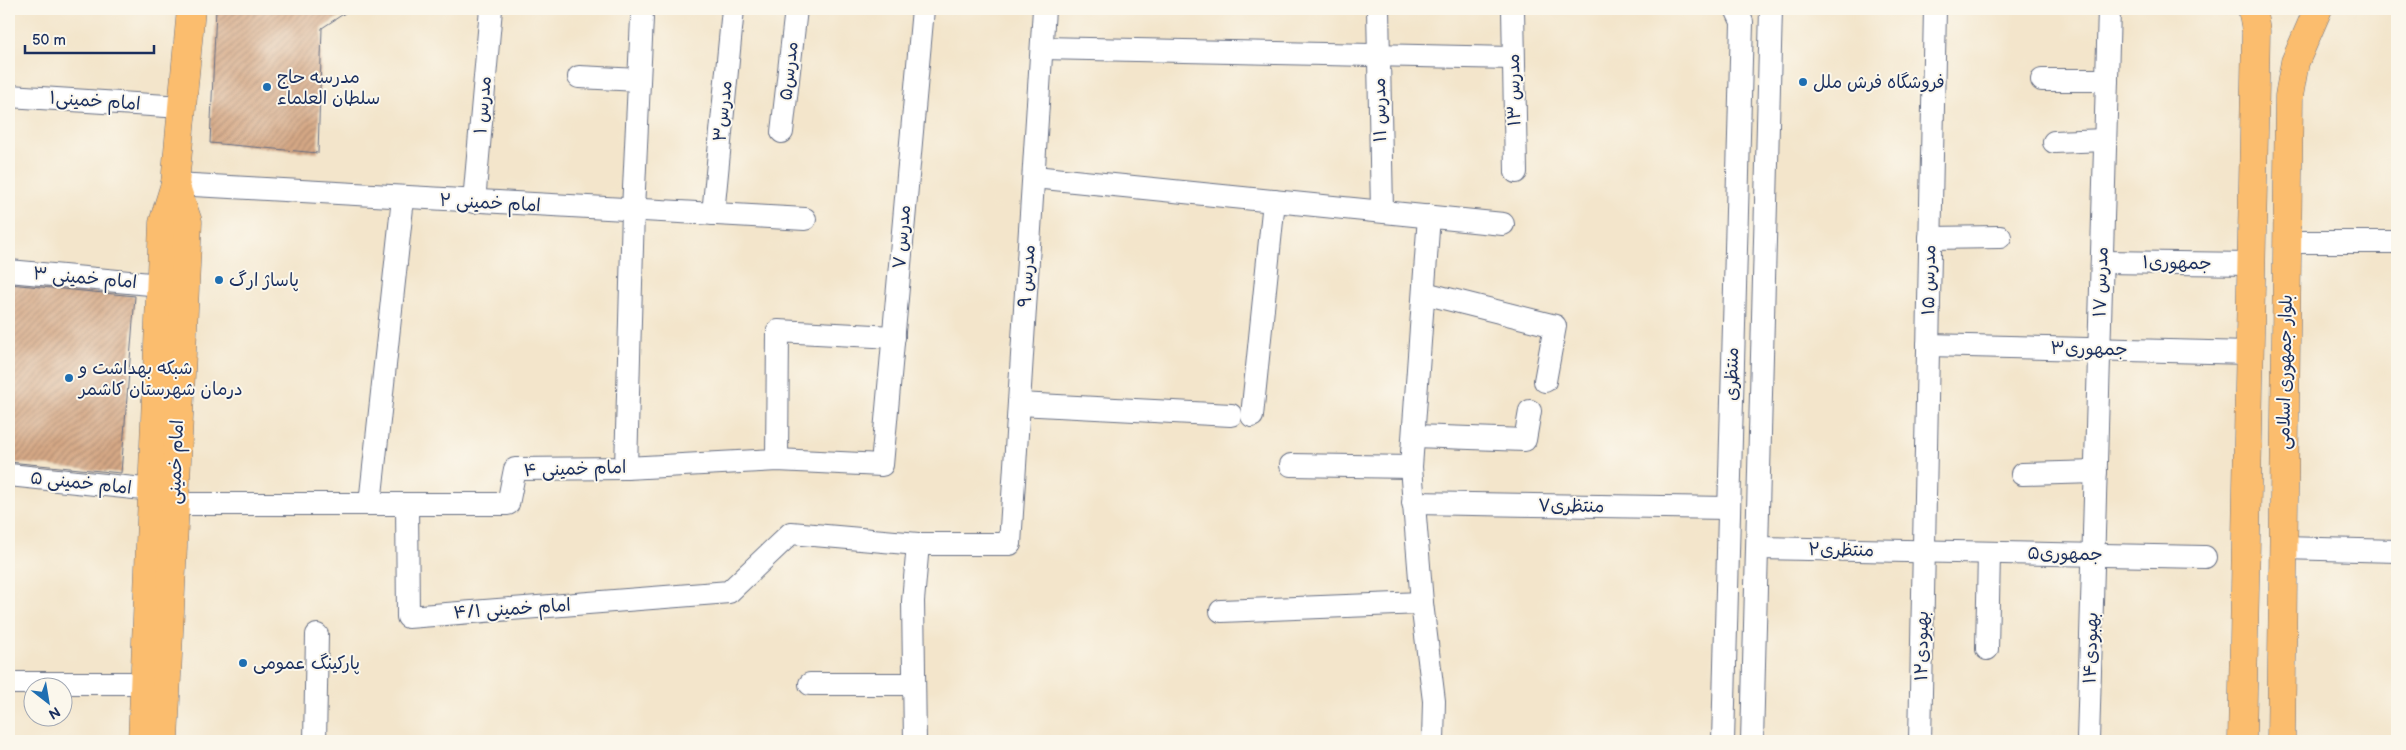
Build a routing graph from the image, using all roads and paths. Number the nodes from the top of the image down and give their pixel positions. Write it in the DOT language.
graph roads {
  1 [pos="192,9"];
  2 [pos="491,9"];
  3 [pos="733,9"];
  4 [pos="796,9"];
  5 [pos="923,9"];
  6 [pos="1044,9"];
  7 [pos="1378,9"];
  8 [pos="1513,9"];
  9 [pos="1736,9"];
  10 [pos="1771,9"];
  11 [pos="1935,9"];
  12 [pos="2109,9"];
  13 [pos="2252,9"];
  14 [pos="2318,9"];
  15 [pos="642,18"];
  16 [pos="1042,48"];
  17 [pos="1380,56"];
  18 [pos="1512,58"];
  19 [pos="2255,62"];
  20 [pos="2295,62"];
  21 [pos="579,77"];
  22 [pos="639,80"];
  23 [pos="2042,80"];
  24 [pos="2107,80"];
  25 [pos="9,96"];
  26 [pos="182,107"];
  27 [pos="1739,114"];
  28 [pos="1769,115"];
  29 [pos="782,132"];
  30 [pos="2105,140"];
  31 [pos="2054,142"];
  32 [pos="1516,172"];
  33 [pos="1034,177"];
  34 [pos="175,184"];
  35 [pos="403,198"];
  36 [pos="1274,200"];
  37 [pos="474,202"];
  38 [pos="633,210"];
  39 [pos="1382,211"];
  40 [pos="713,214"];
  41 [pos="1429,216"];
  42 [pos="805,219"];
  43 [pos="1503,224"];
  44 [pos="2000,237"];
  45 [pos="1930,238"];
  46 [pos="2287,242"];
  47 [pos="2397,242"];
  48 [pos="2102,262"];
  49 [pos="2252,264"];
  50 [pos="9,271"];
  51 [pos="161,285"];
  52 [pos="1424,293"];
  53 [pos="894,337"];
  54 [pos="1928,345"];
  55 [pos="2099,349"];
  56 [pos="2250,353"];
  57 [pos="1545,381"];
  58 [pos="1019,404"];
  59 [pos="1530,410"];
  60 [pos="1415,436"];
  61 [pos="777,460"];
  62 [pos="882,465"];
  63 [pos="1291,465"];
  64 [pos="1411,467"];
  65 [pos="626,468"];
  66 [pos="2096,472"];
  67 [pos="2022,474"];
  68 [pos="9,475"];
  69 [pos="164,497"];
  70 [pos="1413,503"];
  71 [pos="370,504"];
  72 [pos="407,504"];
  73 [pos="1729,508"];
  74 [pos="918,544"];
  75 [pos="1758,548"];
  76 [pos="2283,548"];
  77 [pos="1924,551"];
  78 [pos="2397,551"];
  79 [pos="1990,552"];
  80 [pos="2094,554"];
  81 [pos="2206,557"];
  82 [pos="1422,604"];
  83 [pos="1221,611"];
  84 [pos="317,635"];
  85 [pos="1987,649"];
  86 [pos="9,683"];
  87 [pos="144,683"];
  88 [pos="810,684"];
  89 [pos="914,684"];
  90 [pos="142,741"];
  91 [pos="164,741"];
  92 [pos="315,741"];
  93 [pos="915,741"];
  94 [pos="1433,741"];
  95 [pos="1723,741"];
  96 [pos="1752,741"];
  97 [pos="1920,741"];
  98 [pos="2088,741"];
  99 [pos="2242,741"];
  100 [pos="2281,741"];
  1 -- 26 [label="main road, امام خمینی"];
  2 -- 37 [label="street, مدرس ۱"];
  3 -- 40 [label="street, مدرس۳"];
  4 -- 29 [label="street, مدرس۵"];
  5 -- 53 [label="street, مدرس ۷"];
  6 -- 16 [label="street, مدرس ۹"];
  7 -- 17 [label="street, مدرس ۱۱"];
  8 -- 18 [label="street, مدرس ۱۳"];
  9 -- 27 [label="street, منتظری"];
  10 -- 28 [label="street, منتظری"];
  11 -- 45 [label="street, مدرس ۱۵"];
  12 -- 24 [label="street, مدرس ۱۷"];
  13 -- 19 [label="main road, بلوار جمهوری اسلامی"];
  14 -- 20 [label="main road, بلوار جمهوری اسلامی"];
  15 -- 22 [label="street"];
  16 -- 17 [label="street"];
  16 -- 33 [label="street, مدرس ۹"];
  17 -- 18 [label="street"];
  17 -- 39 [label="street, مدرس ۱۱"];
  18 -- 32 [label="street, مدرس ۱۳"];
  19 -- 20 [label="main road"];
  19 -- 49 [label="main road, بلوار جمهوری اسلامی"];
  20 -- 46 [label="main road, بلوار جمهوری اسلامی"];
  21 -- 22 [label="street"];
  22 -- 38 [label="street"];
  23 -- 24 [label="street"];
  24 -- 30 [label="street, مدرس ۱۷"];
  25 -- 26 [label="street, امام خمینی۱"];
  26 -- 34 [label="main road, امام خمینی"];
  27 -- 28 [label="street"];
  27 -- 73 [label="street, منتظری"];
  28 -- 75 [label="street, منتظری"];
  30 -- 31 [label="street"];
  30 -- 48 [label="street, مدرس ۱۷"];
  33 -- 36 [label="street"];
  33 -- 58 [label="street, مدرس ۹"];
  34 -- 35 [label="street, امام خمینی ۲"];
  34 -- 51 [label="main road, امام خمینی"];
  34 -- 69 [label="main road, امام خمینی"];
  35 -- 37 [label="street, امام خمینی ۲"];
  35 -- 71 [label="street"];
  36 -- 39 [label="street"];
  36 -- 58 [label="street"];
  37 -- 38 [label="street, امام خمینی ۲"];
  38 -- 40 [label="street, امام خمینی ۲"];
  38 -- 65 [label="street"];
  39 -- 41 [label="street"];
  40 -- 42 [label="street, امام خمینی ۲"];
  41 -- 43 [label="street"];
  41 -- 52 [label="street"];
  44 -- 45 [label="street"];
  45 -- 54 [label="street, مدرس ۱۵"];
  46 -- 47 [label="street"];
  46 -- 76 [label="main road, بلوار جمهوری اسلامی"];
  48 -- 49 [label="street, جمهوری۱"];
  48 -- 55 [label="street, مدرس ۱۷"];
  49 -- 56 [label="main road, بلوار جمهوری اسلامی"];
  50 -- 51 [label="street, امام خمینی ۳"];
  51 -- 69 [label="main road, امام خمینی"];
  52 -- 57 [label="street"];
  52 -- 60 [label="street"];
  53 -- 61 [label="street"];
  53 -- 62 [label="street, مدرس ۷"];
  54 -- 55 [label="street, جمهوری۳"];
  54 -- 77 [label="street, مدرس ۱۵"];
  55 -- 56 [label="street, جمهوری۳"];
  55 -- 66 [label="street, مدرس ۱۷"];
  56 -- 99 [label="main road, بلوار جمهوری اسلامی"];
  58 -- 74 [label="street, مدرس ۹"];
  59 -- 60 [label="street"];
  60 -- 64 [label="street"];
  61 -- 62 [label="street, امام خمینی ۴"];
  61 -- 65 [label="street, امام خمینی ۴"];
  63 -- 64 [label="street"];
  64 -- 70 [label="street"];
  65 -- 72 [label="street, امام خمینی ۴"];
  66 -- 67 [label="street"];
  66 -- 80 [label="street, مدرس ۱۷"];
  68 -- 69 [label="street, امام خمینی ۵"];
  69 -- 71 [label="street, امام خمینی ۴"];
  69 -- 87 [label="main road, امام خمینی"];
  69 -- 91 [label="main road, امام خمینی"];
  70 -- 73 [label="street, منتظری۷"];
  70 -- 82 [label="street"];
  71 -- 72 [label="street, امام خمینی ۴"];
  72 -- 74 [label="street, امام خمینی ۴/۱"];
  73 -- 95 [label="street, منتظری"];
  74 -- 89 [label="street"];
  75 -- 77 [label="street, منتظری۲"];
  75 -- 96 [label="street, منتظری"];
  76 -- 78 [label="street"];
  76 -- 100 [label="main road, بلوار جمهوری اسلامی"];
  77 -- 79 [label="street, جمهوری۵"];
  77 -- 97 [label="street, بهبودی۱۲"];
  79 -- 80 [label="street, جمهوری۵"];
  79 -- 85 [label="street"];
  80 -- 81 [label="street, جمهوری۵"];
  80 -- 98 [label="street, بهبودی۱۴"];
  82 -- 83 [label="street"];
  82 -- 94 [label="street"];
  84 -- 92 [label="street"];
  86 -- 87 [label="street"];
  87 -- 90 [label="main road, امام خمینی"];
  88 -- 89 [label="street"];
  89 -- 93 [label="street"];
}
